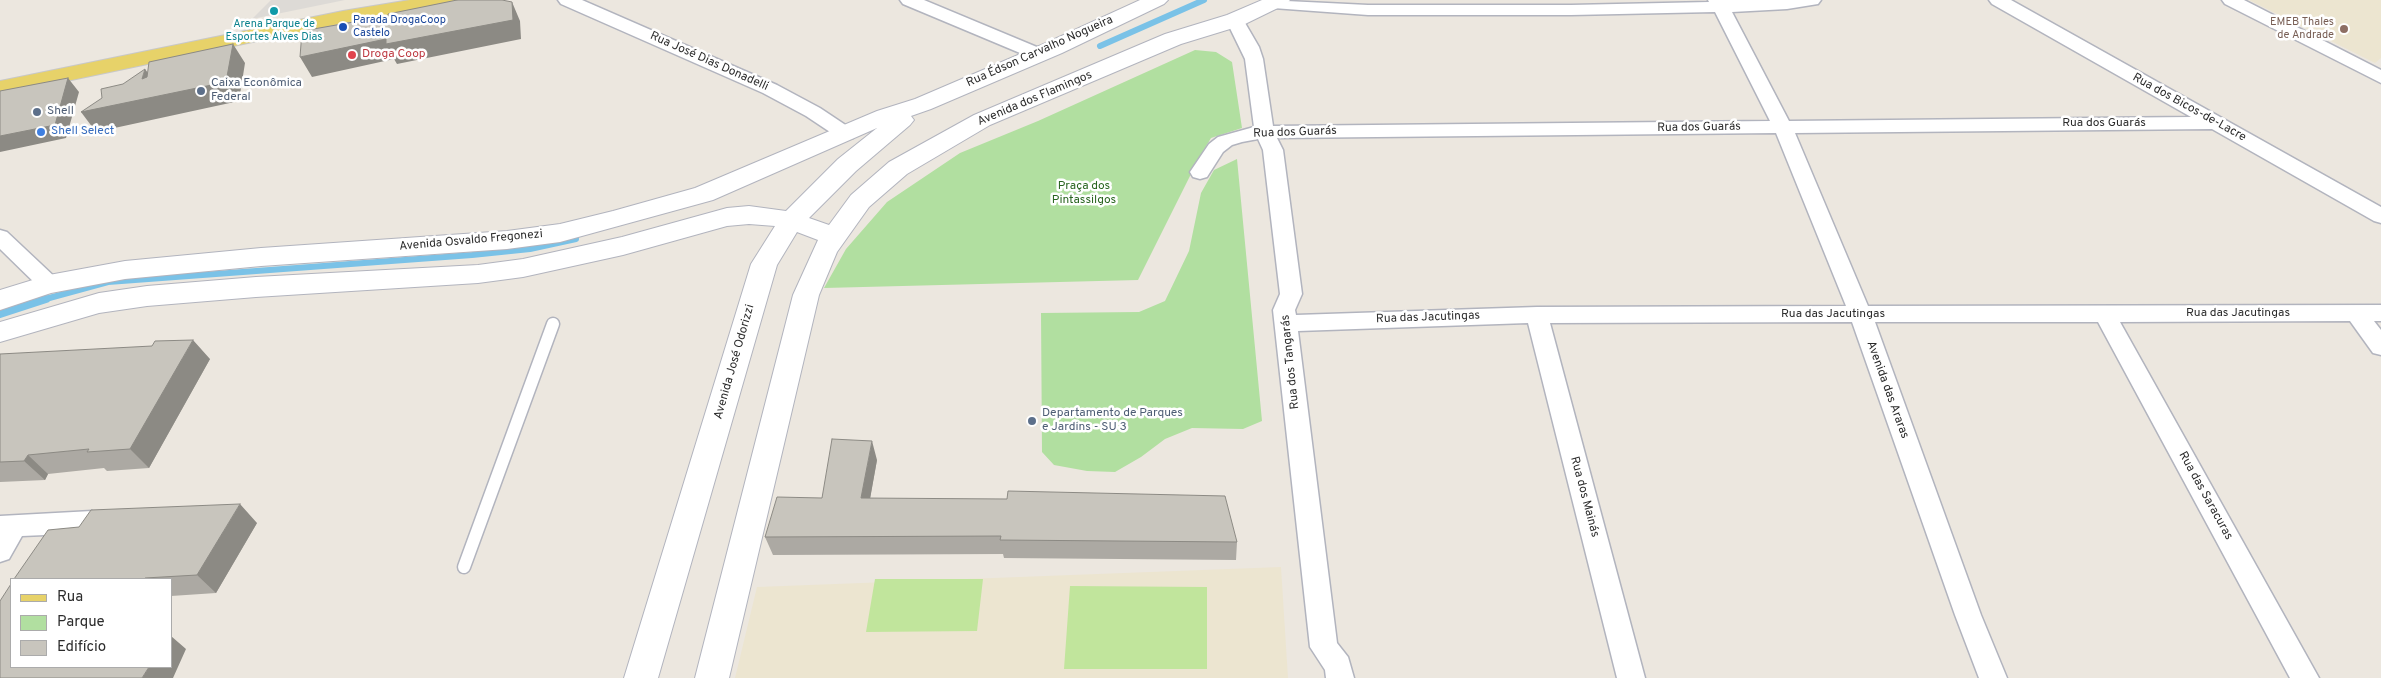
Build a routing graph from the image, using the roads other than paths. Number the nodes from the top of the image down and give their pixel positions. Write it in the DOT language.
graph roads {
  1 [pos="451,0"];
  2 [pos="567,0"];
  3 [pos="909,0"];
  4 [pos="1157,0"];
  5 [pos="1812,0"];
  6 [pos="1998,0"];
  7 [pos="2231,0"];
  8 [pos="1276,1"];
  9 [pos="1719,3"];
  10 [pos="1237,10"];
  11 [pos="1038,54"];
  12 [pos="2381,77"];
  13 [pos="0,88"];
  14 [pos="923,104"];
  15 [pos="2216,123"];
  16 [pos="1783,127"];
  17 [pos="1264,132"];
  18 [pos="846,134"];
  19 [pos="1200,172"];
  20 [pos="2381,216"];
  21 [pos="791,221"];
  22 [pos="0,237"];
  23 [pos="829,243"];
  24 [pos="49,284"];
  25 [pos="0,300"];
  26 [pos="2381,313"];
  27 [pos="2105,314"];
  28 [pos="2357,314"];
  29 [pos="1537,315"];
  30 [pos="1861,315"];
  31 [pos="1286,323"];
  32 [pos="553,324"];
  33 [pos="0,332"];
  34 [pos="2381,347"];
  35 [pos="92,522"];
  36 [pos="8,526"];
  37 [pos="0,550"];
  38 [pos="464,567"];
  39 [pos="641,678"];
  40 [pos="712,678"];
  41 [pos="1340,678"];
  42 [pos="1631,678"];
  43 [pos="1993,678"];
  44 [pos="2305,678"];
  1 -- 13 [label="main road"];
  2 -- 18 [label="street, Rua José Dias Donadelli"];
  3 -- 11 [label="street"];
  4 -- 11 [label="main road, Rua Édson Carvalho Nogueira"];
  5 -- 9 [label="street"];
  6 -- 15 [label="street, Rua dos Bicos-de-Lacre"];
  7 -- 12 [label="street"];
  8 -- 9 [label="street"];
  8 -- 10 [label="main road, Avenida dos Flamingos"];
  9 -- 16 [label="street, Avenida das Araras"];
  10 -- 17 [label="street, Rua dos Tangarás"];
  10 -- 23 [label="main road, Avenida dos Flamingos"];
  11 -- 14 [label="main road, Rua Édson Carvalho Nogueira"];
  14 -- 18 [label="main road, Avenida Osvaldo Fregonezi"];
  14 -- 21 [label="main road, Avenida José Odorizzi"];
  15 -- 16 [label="street, Rua dos Guarás"];
  15 -- 20 [label="street, Rua dos Bicos-de-Lacre"];
  16 -- 17 [label="street, Rua dos Guarás"];
  16 -- 30 [label="street, Avenida das Araras"];
  17 -- 19 [label="street, Rua dos Guarás"];
  17 -- 31 [label="street, Rua dos Tangarás"];
  18 -- 24 [label="main road, Avenida Osvaldo Fregonezi"];
  21 -- 23 [label="main road"];
  21 -- 33 [label="main road"];
  21 -- 39 [label="main road, Avenida José Odorizzi"];
  22 -- 24 [label="street"];
  23 -- 40 [label="main road"];
  24 -- 25 [label="main road, Avenida Osvaldo Fregonezi"];
  26 -- 28 [label="street, Rua das Jacutingas"];
  27 -- 28 [label="street, Rua das Jacutingas"];
  27 -- 30 [label="street, Rua das Jacutingas"];
  27 -- 44 [label="street, Rua das Saracuras"];
  28 -- 34 [label="street"];
  29 -- 30 [label="street, Rua das Jacutingas"];
  29 -- 31 [label="street, Rua das Jacutingas"];
  29 -- 42 [label="street, Rua dos Mainás"];
  30 -- 43 [label="street, Avenida das Araras"];
  31 -- 41 [label="street, Rua dos Tangarás"];
  32 -- 38 [label="lane"];
  35 -- 36 [label="street"];
  36 -- 37 [label="street"];
}
